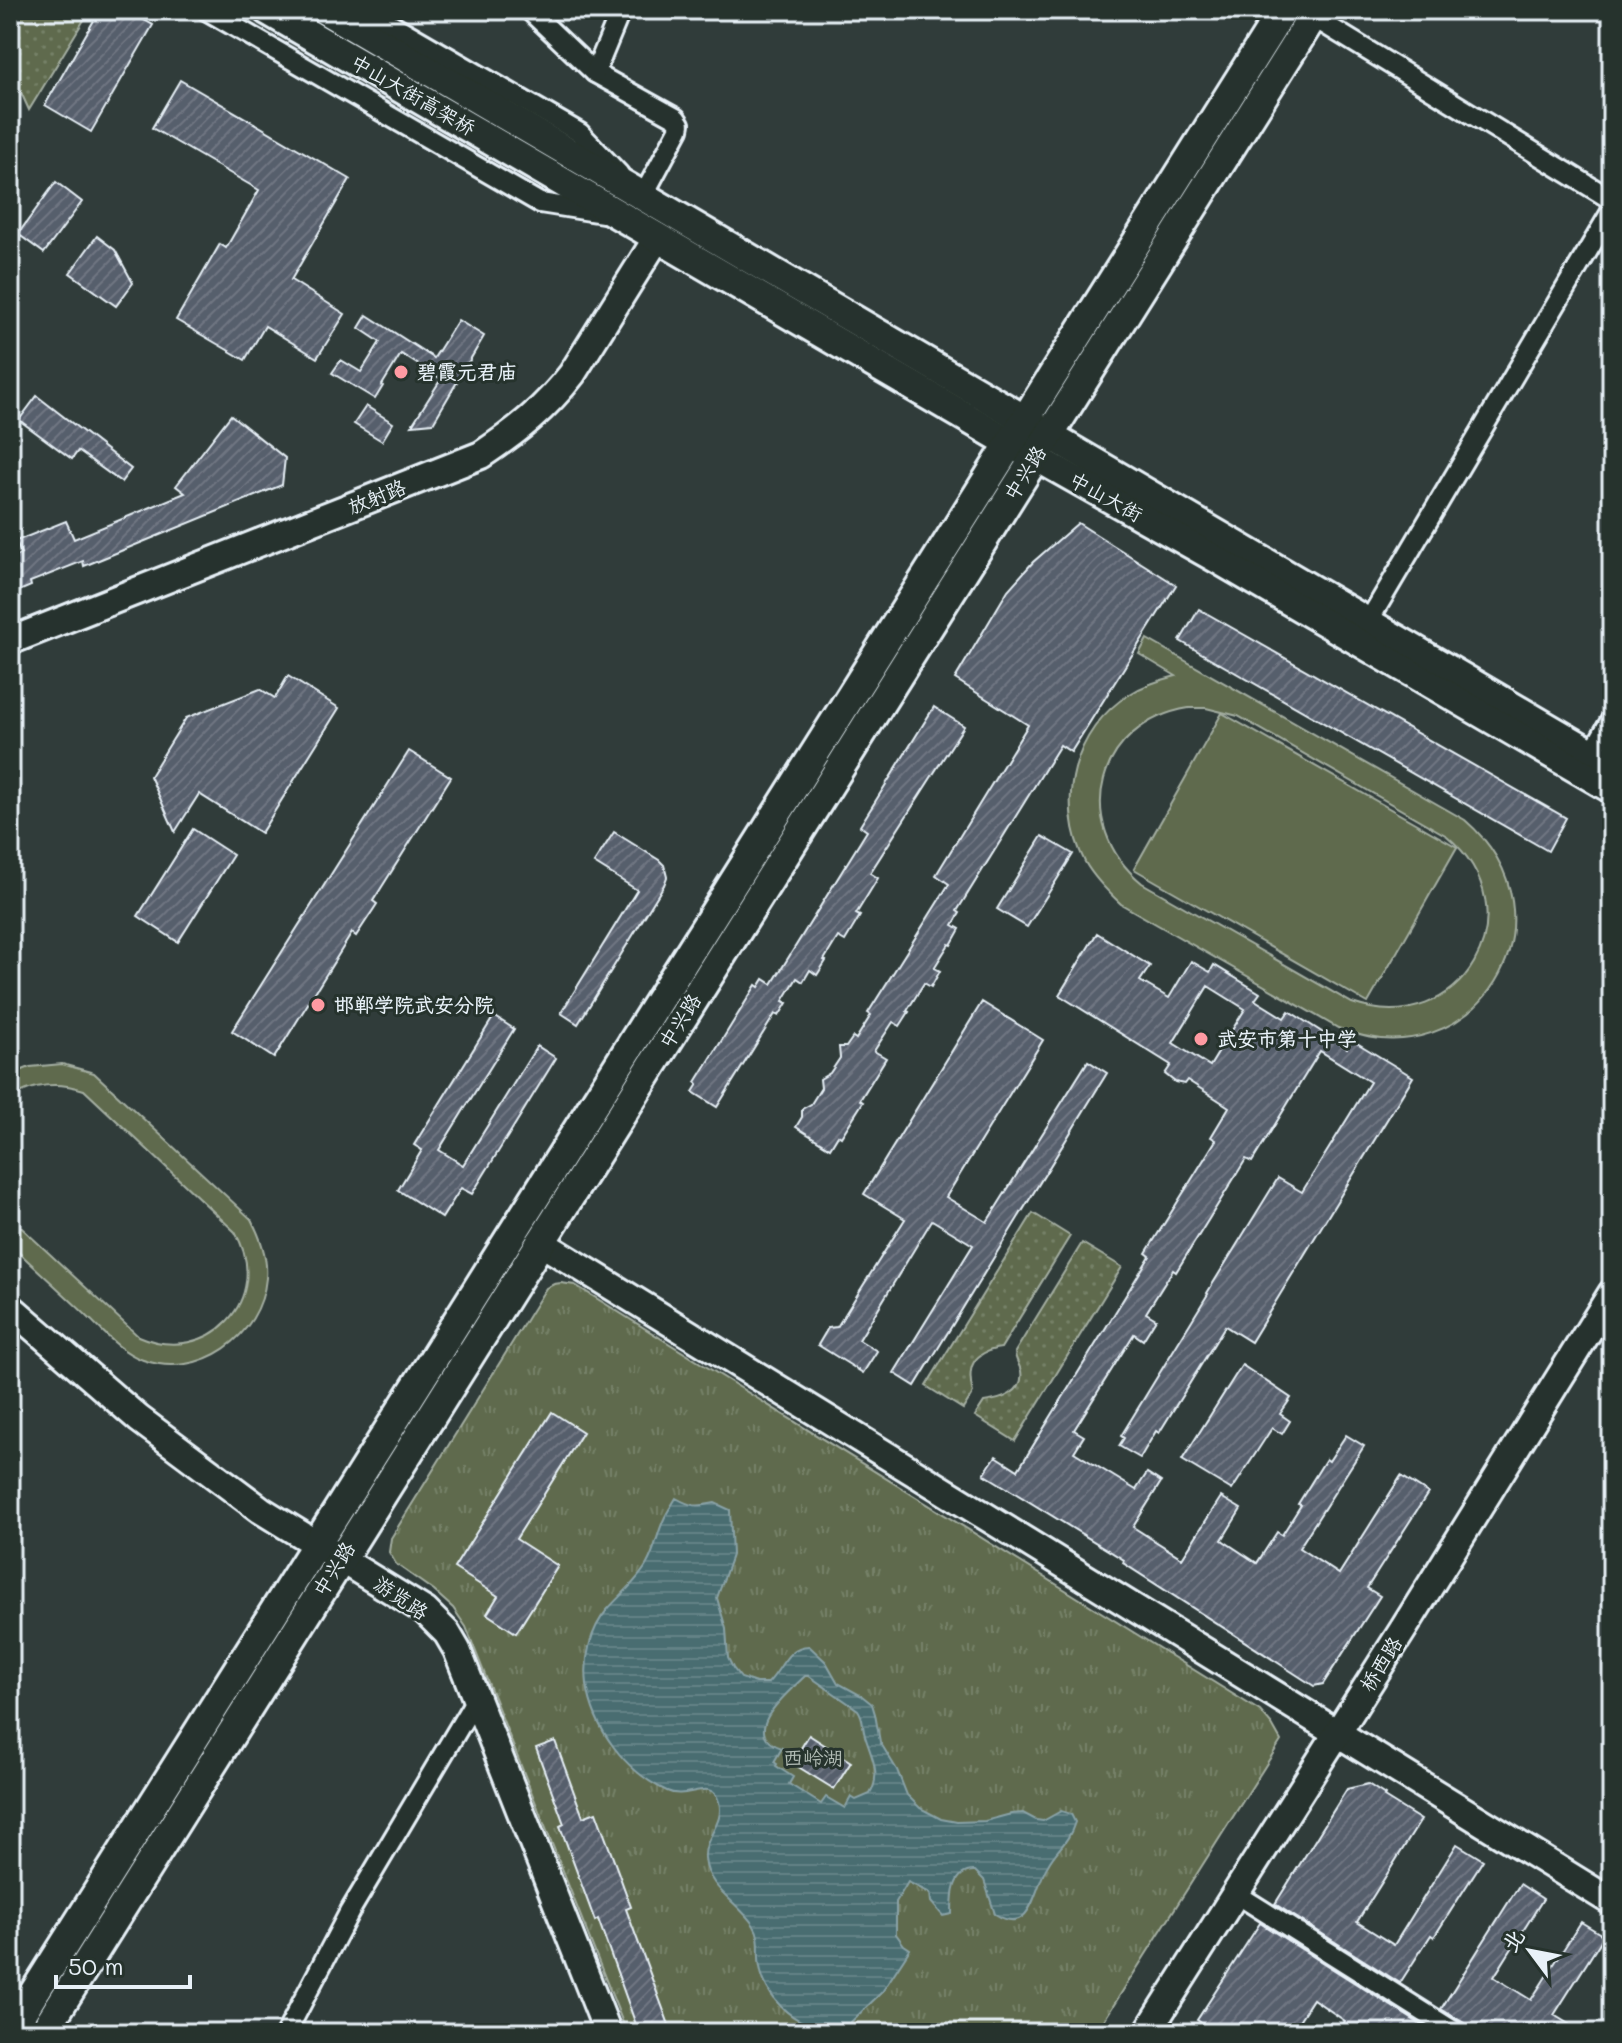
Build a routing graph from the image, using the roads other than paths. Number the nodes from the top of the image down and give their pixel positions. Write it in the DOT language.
graph roads {
  1 [pos="206,10"];
  2 [pos="267,10"];
  3 [pos="325,10"];
  4 [pos="367,10"];
  5 [pos="529,10"];
  6 [pos="621,10"];
  7 [pos="1283,10"];
  8 [pos="1315,14"];
  9 [pos="595,73"];
  10 [pos="574,155"];
  11 [pos="558,180"];
  12 [pos="640,194"];
  13 [pos="1612,200"];
  14 [pos="1612,210"];
  15 [pos="618,215"];
  16 [pos="657,238"];
  17 [pos="1017,431"];
  18 [pos="1042,446"];
  19 [pos="1368,622"];
  20 [pos="10,641"];
  21 [pos="1612,718"];
  22 [pos="1602,759"];
  23 [pos="1612,790"];
  24 [pos="540,1242"];
  25 [pos="1612,1293"];
  26 [pos="10,1307"];
  27 [pos="316,1544"];
  28 [pos="341,1559"];
  29 [pos="476,1699"];
  30 [pos="1337,1733"];
  31 [pos="1235,1893"];
  32 [pos="1612,1902"];
  33 [pos="10,2031"];
  34 [pos="43,2033"];
  35 [pos="286,2033"];
  36 [pos="608,2033"];
  37 [pos="1147,2033"];
  38 [pos="1457,2033"];
  1 -- 15 [label="street"];
  2 -- 11 [label="main road, 中山大街高架桥"];
  3 -- 10 [label="main road, 中山大街高架桥"];
  4 -- 12 [label="street"];
  5 -- 9 [label="street"];
  6 -- 9 [label="street"];
  7 -- 17 [label="main road, 中兴路"];
  8 -- 13 [label="street"];
  8 -- 18 [label="main road, 中兴路"];
  9 -- 12 [label="street"];
  10 -- 12 [label="main road, 中山大街"];
  11 -- 15 [label="main road, 中山大街"];
  12 -- 17 [label="main road, 中山大街"];
  14 -- 19 [label="street"];
  15 -- 16 [label="main road, 中山大街"];
  16 -- 17 [label="main road, 中山大街"];
  16 -- 20 [label="street, 放射路"];
  17 -- 18 [label="main road, 中山大街"];
  17 -- 27 [label="main road, 中兴路"];
  18 -- 19 [label="street, 中山大街"];
  18 -- 23 [label="street, 中山大街"];
  18 -- 24 [label="main road, 中兴路"];
  19 -- 22 [label="street, 中山大街"];
  21 -- 22 [label="street"];
  24 -- 28 [label="main road, 中兴路"];
  24 -- 30 [label="street"];
  25 -- 30 [label="street, 桥西路"];
  26 -- 27 [label="street, 游览路"];
  27 -- 28 [label="street, 游览路"];
  27 -- 33 [label="main road, 中兴路"];
  28 -- 29 [label="street, 游览路"];
  28 -- 34 [label="main road, 中兴路"];
  29 -- 35 [label="street"];
  29 -- 36 [label="street, 游览路"];
  30 -- 31 [label="street, 桥西路"];
  30 -- 32 [label="street"];
  31 -- 37 [label="street, 桥西路"];
  31 -- 38 [label="street"];
}
